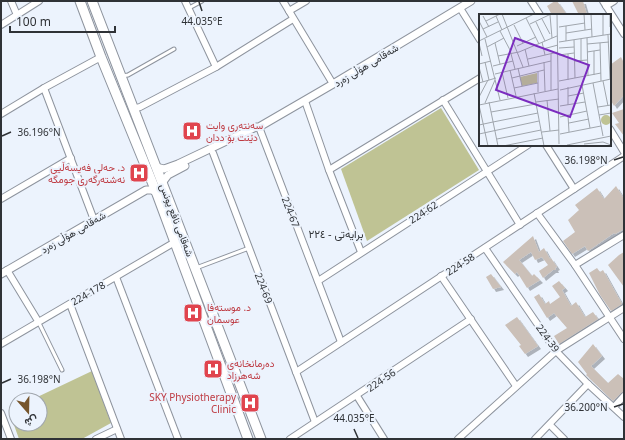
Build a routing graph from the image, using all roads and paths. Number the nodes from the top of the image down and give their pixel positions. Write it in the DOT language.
graph roads {
  1 [pos="12,1"];
  2 [pos="40,1"];
  3 [pos="80,1"];
  4 [pos="92,1"];
  5 [pos="185,1"];
  6 [pos="202,1"];
  7 [pos="283,1"];
  8 [pos="306,1"];
  9 [pos="471,1"];
  10 [pos="531,1"];
  11 [pos="614,1"];
  12 [pos="605,3"];
  13 [pos="462,5"];
  14 [pos="188,8"];
  15 [pos="289,11"];
  16 [pos="539,14"];
  17 [pos="17,15"];
  18 [pos="293,19"];
  19 [pos="1,25"];
  20 [pos="624,34"];
  21 [pos="479,38"];
  22 [pos="174,49"];
  23 [pos="101,57"];
  24 [pos="216,67"];
  25 [pos="121,76"];
  26 [pos="479,79"];
  27 [pos="333,84"];
  28 [pos="44,88"];
  29 [pos="443,100"];
  30 [pos="305,101"];
  31 [pos="133,109"];
  32 [pos="1,114"];
  33 [pos="259,127"];
  34 [pos="611,131"];
  35 [pos="526,146"];
  36 [pos="547,146"];
  37 [pos="624,152"];
  38 [pos="213,153"];
  39 [pos="624,156"];
  40 [pos="71,158"];
  41 [pos="156,167"];
  42 [pos="329,170"];
  43 [pos="487,171"];
  44 [pos="150,177"];
  45 [pos="162,182"];
  46 [pos="574,189"];
  47 [pos="146,190"];
  48 [pos="157,194"];
  49 [pos="1,199"];
  50 [pos="537,213"];
  51 [pos="94,220"];
  52 [pos="520,225"];
  53 [pos="624,235"];
  54 [pos="175,242"];
  55 [pos="249,248"];
  56 [pos="485,248"];
  57 [pos="361,252"];
  58 [pos="575,265"];
  59 [pos="195,268"];
  60 [pos="4,272"];
  61 [pos="441,276"];
  62 [pos="116,277"];
  63 [pos="318,281"];
  64 [pos="70,304"];
  65 [pos="624,308"];
  66 [pos="609,317"];
  67 [pos="471,319"];
  68 [pos="38,322"];
  69 [pos="624,339"];
  70 [pos="341,342"];
  71 [pos="1,344"];
  72 [pos="556,351"];
  73 [pos="62,370"];
  74 [pos="296,372"];
  75 [pos="240,384"];
  76 [pos="588,384"];
  77 [pos="516,386"];
  78 [pos="230,391"];
  79 [pos="357,396"];
  80 [pos="624,396"];
  81 [pos="614,407"];
  82 [pos="1,413"];
  83 [pos="624,417"];
  84 [pos="315,422"];
  85 [pos="550,425"];
  86 [pos="117,429"];
  87 [pos="11,439"];
  88 [pos="96,439"];
  89 [pos="121,439"];
  90 [pos="178,439"];
  91 [pos="248,439"];
  92 [pos="261,439"];
  93 [pos="290,439"];
  94 [pos="384,439"];
  95 [pos="458,439"];
  96 [pos="535,439"];
  97 [pos="564,439"];
  1 -- 17 [label="street"];
  2 -- 17 [label="street"];
  3 -- 23 [label="main road, شەقامی نافع یونس"];
  4 -- 25 [label="main road, شەقامی نافع یونس"];
  5 -- 14 [label="street"];
  6 -- 14 [label="lane"];
  7 -- 15 [label="street"];
  8 -- 15 [label="street"];
  9 -- 13 [label="street, شەقامی هۆڵی زەرد"];
  10 -- 16 [label="street"];
  11 -- 12 [label="street"];
  12 -- 20 [label="street"];
  13 -- 21 [label="street"];
  13 -- 27 [label="street, شەقامی هۆڵی زەرد"];
  14 -- 24 [label="street"];
  15 -- 18 [label="street"];
  17 -- 19 [label="street"];
  18 -- 24 [label="street"];
  18 -- 27 [label="street"];
  22 -- 25 [label="lane"];
  23 -- 28 [label="street"];
  23 -- 44 [label="main road, شەقامی نافع یونس"];
  24 -- 31 [label="street"];
  25 -- 31 [label="main road, شەقامی نافع یونس"];
  26 -- 29 [label="street"];
  27 -- 30 [label="street, شەقامی هۆڵی زەرد"];
  28 -- 32 [label="street"];
  28 -- 40 [label="street"];
  29 -- 42 [label="street"];
  29 -- 43 [label="street"];
  30 -- 33 [label="street, شەقامی هۆڵی زەرد"];
  30 -- 42 [label="street"];
  31 -- 41 [label="main road, شەقامی نافع یونس"];
  33 -- 38 [label="street, شەقامی هۆڵی زەرد"];
  33 -- 41 [label="street, شەقامی هۆڵی زەرد"];
  33 -- 63 [label="street, 224-67"];
  34 -- 37 [label="street"];
  35 -- 43 [label="street, 224-62"];
  36 -- 46 [label="street"];
  38 -- 45 [label="street, شەقامی هۆڵی زەرد"];
  38 -- 55 [label="street, 224-69"];
  39 -- 46 [label="street, 224-58"];
  40 -- 49 [label="street"];
  40 -- 51 [label="street"];
  41 -- 45 [label="main road, شەقامی نافع یونس"];
  42 -- 57 [label="street"];
  43 -- 52 [label="street"];
  43 -- 57 [label="street, 224-62"];
  44 -- 47 [label="street"];
  44 -- 48 [label="main road, شەقامی نافع یونس"];
  45 -- 59 [label="main road, شەقامی نافع یونس"];
  46 -- 50 [label="street, 224-58"];
  47 -- 48 [label="street"];
  47 -- 51 [label="street, شەقامی هۆڵی زەرد"];
  48 -- 54 [label="main road, شەقامی نافع یونس"];
  50 -- 52 [label="street, 224-58"];
  50 -- 58 [label="street"];
  51 -- 60 [label="street, شەقامی هۆڵی زەرد"];
  52 -- 56 [label="street, 224-58"];
  53 -- 58 [label="street"];
  54 -- 62 [label="street, 224-178"];
  54 -- 78 [label="main road, شەقامی نافع یونس"];
  55 -- 59 [label="lane"];
  55 -- 74 [label="street, 224-69"];
  56 -- 61 [label="street, 224-58"];
  56 -- 72 [label="street, 224-39"];
  57 -- 63 [label="street, 224-62"];
  58 -- 66 [label="street"];
  59 -- 75 [label="main road, شەقامی نافع یونس"];
  60 -- 68 [label="street"];
  61 -- 67 [label="street"];
  61 -- 70 [label="street, 224-58"];
  62 -- 64 [label="street, 224-178"];
  62 -- 90 [label="street"];
  63 -- 70 [label="street, 224-67"];
  64 -- 68 [label="street, 224-178"];
  64 -- 86 [label="street"];
  65 -- 66 [label="street"];
  66 -- 69 [label="street"];
  66 -- 72 [label="street"];
  67 -- 77 [label="street"];
  67 -- 79 [label="street, 224-56"];
  68 -- 71 [label="street, 224-178"];
  68 -- 73 [label="lane"];
  70 -- 74 [label="street, 224-58"];
  72 -- 76 [label="street, 224-39"];
  72 -- 77 [label="street"];
  74 -- 84 [label="street, 224-69"];
  75 -- 78 [label="main road"];
  75 -- 92 [label="main road, شەقامی نافع یونس"];
  76 -- 81 [label="street, 224-39"];
  76 -- 85 [label="street"];
  77 -- 95 [label="street"];
  78 -- 91 [label="main road, شەقامی نافع یونس"];
  79 -- 84 [label="street, 224-56"];
  79 -- 94 [label="street"];
  80 -- 81 [label="street"];
  81 -- 83 [label="street, 224-39"];
  82 -- 87 [label="street"];
  84 -- 93 [label="street, 224-56"];
  85 -- 96 [label="street"];
  85 -- 97 [label="street"];
  86 -- 88 [label="street"];
  86 -- 89 [label="street"];
}
